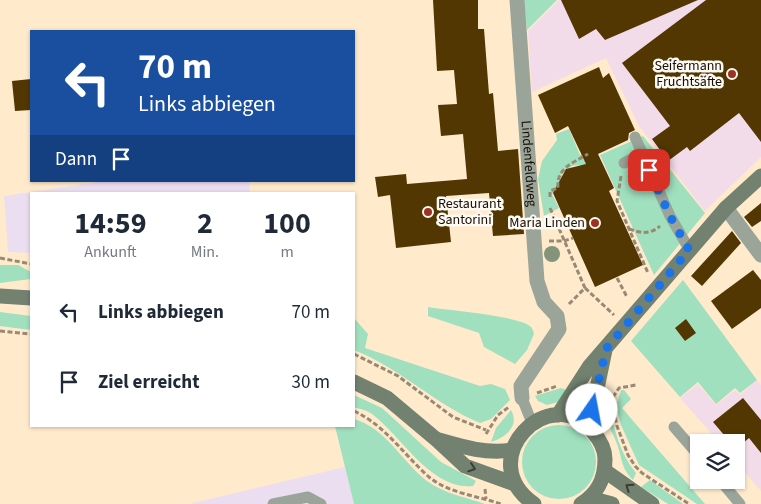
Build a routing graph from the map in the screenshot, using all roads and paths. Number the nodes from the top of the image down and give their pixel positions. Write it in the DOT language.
graph roads {
  1 [pos="517,0"];
  2 [pos="635,137"];
  3 [pos="588,154"];
  4 [pos="642,154"];
  5 [pos="624,163"];
  6 [pos="761,176"];
  7 [pos="726,208"];
  8 [pos="670,216"];
  9 [pos="628,229"];
  10 [pos="573,238"];
  11 [pos="564,241"];
  12 [pos="689,250"];
  13 [pos="761,255"];
  14 [pos="0,258"];
  15 [pos="30,264"];
  16 [pos="617,278"];
  17 [pos="650,278"];
  18 [pos="585,288"];
  19 [pos="634,295"];
  20 [pos="0,296"];
  21 [pos="30,298"];
  22 [pos="619,311"];
  23 [pos="557,316"];
  24 [pos="614,316"];
  25 [pos="608,322"];
  26 [pos="0,331"];
  27 [pos="30,334"];
  28 [pos="606,349"];
  29 [pos="355,354"];
  30 [pos="355,382"];
  31 [pos="636,385"];
  32 [pos="522,398"];
  33 [pos="611,400"];
  34 [pos="355,412"];
  35 [pos="558,415"];
  36 [pos="532,423"];
  37 [pos="589,426"];
  38 [pos="674,427"];
  39 [pos="437,440"];
  40 [pos="690,446"];
  41 [pos="512,450"];
  42 [pos="605,471"];
  43 [pos="642,473"];
  44 [pos="515,484"];
  45 [pos="728,489"];
  46 [pos="586,501"];
  47 [pos="273,504"];
  48 [pos="321,504"];
  49 [pos="501,504"];
  50 [pos="533,504"];
  51 [pos="612,504"];
  52 [pos="652,504"];
  53 [pos="689,504"];
  54 [pos="740,504"];
  1 -- 23 [label="street, Lindenfeldweg"];
  2 -- 4 [label="lane"];
  3 -- 11 [label="path"];
  4 -- 5 [label="lane"];
  4 -- 8 [label="lane"];
  5 -- 9 [label="path"];
  6 -- 7 [label="main road"];
  7 -- 12 [label="main road"];
  7 -- 13 [label="street"];
  8 -- 9 [label="path"];
  8 -- 12 [label="lane"];
  9 -- 17 [label="path"];
  10 -- 11 [label="path"];
  11 -- 18 [label="path"];
  12 -- 28 [label="main road"];
  14 -- 15 [label="path"];
  16 -- 19 [label="path"];
  18 -- 23 [label="path"];
  18 -- 24 [label="path"];
  20 -- 21 [label="main road"];
  22 -- 24 [label="path"];
  23 -- 32 [label="street"];
  24 -- 25 [label="path"];
  26 -- 27 [label="path"];
  28 -- 35 [label="main road"];
  28 -- 37 [label="main road"];
  29 -- 32 [label="path"];
  30 -- 39 [label="main road"];
  31 -- 33 [label="path"];
  32 -- 36 [label="lane"];
  34 -- 49 [label="path"];
  35 -- 36 [label="main road"];
  35 -- 37 [label="main road"];
  36 -- 41 [label="main road"];
  37 -- 42 [label="main road"];
  38 -- 40 [label="lane"];
  39 -- 41 [label="main road"];
  39 -- 44 [label="main road, one-way"];
  41 -- 44 [label="main road"];
  42 -- 46 [label="main road"];
  52 -- 42 [label="main road, one-way"];
  43 -- 53 [label="path"];
  44 -- 50 [label="main road"];
  45 -- 54 [label="lane"];
  46 -- 51 [label="main road"];
  47 -- 48 [label="lane"];
}
